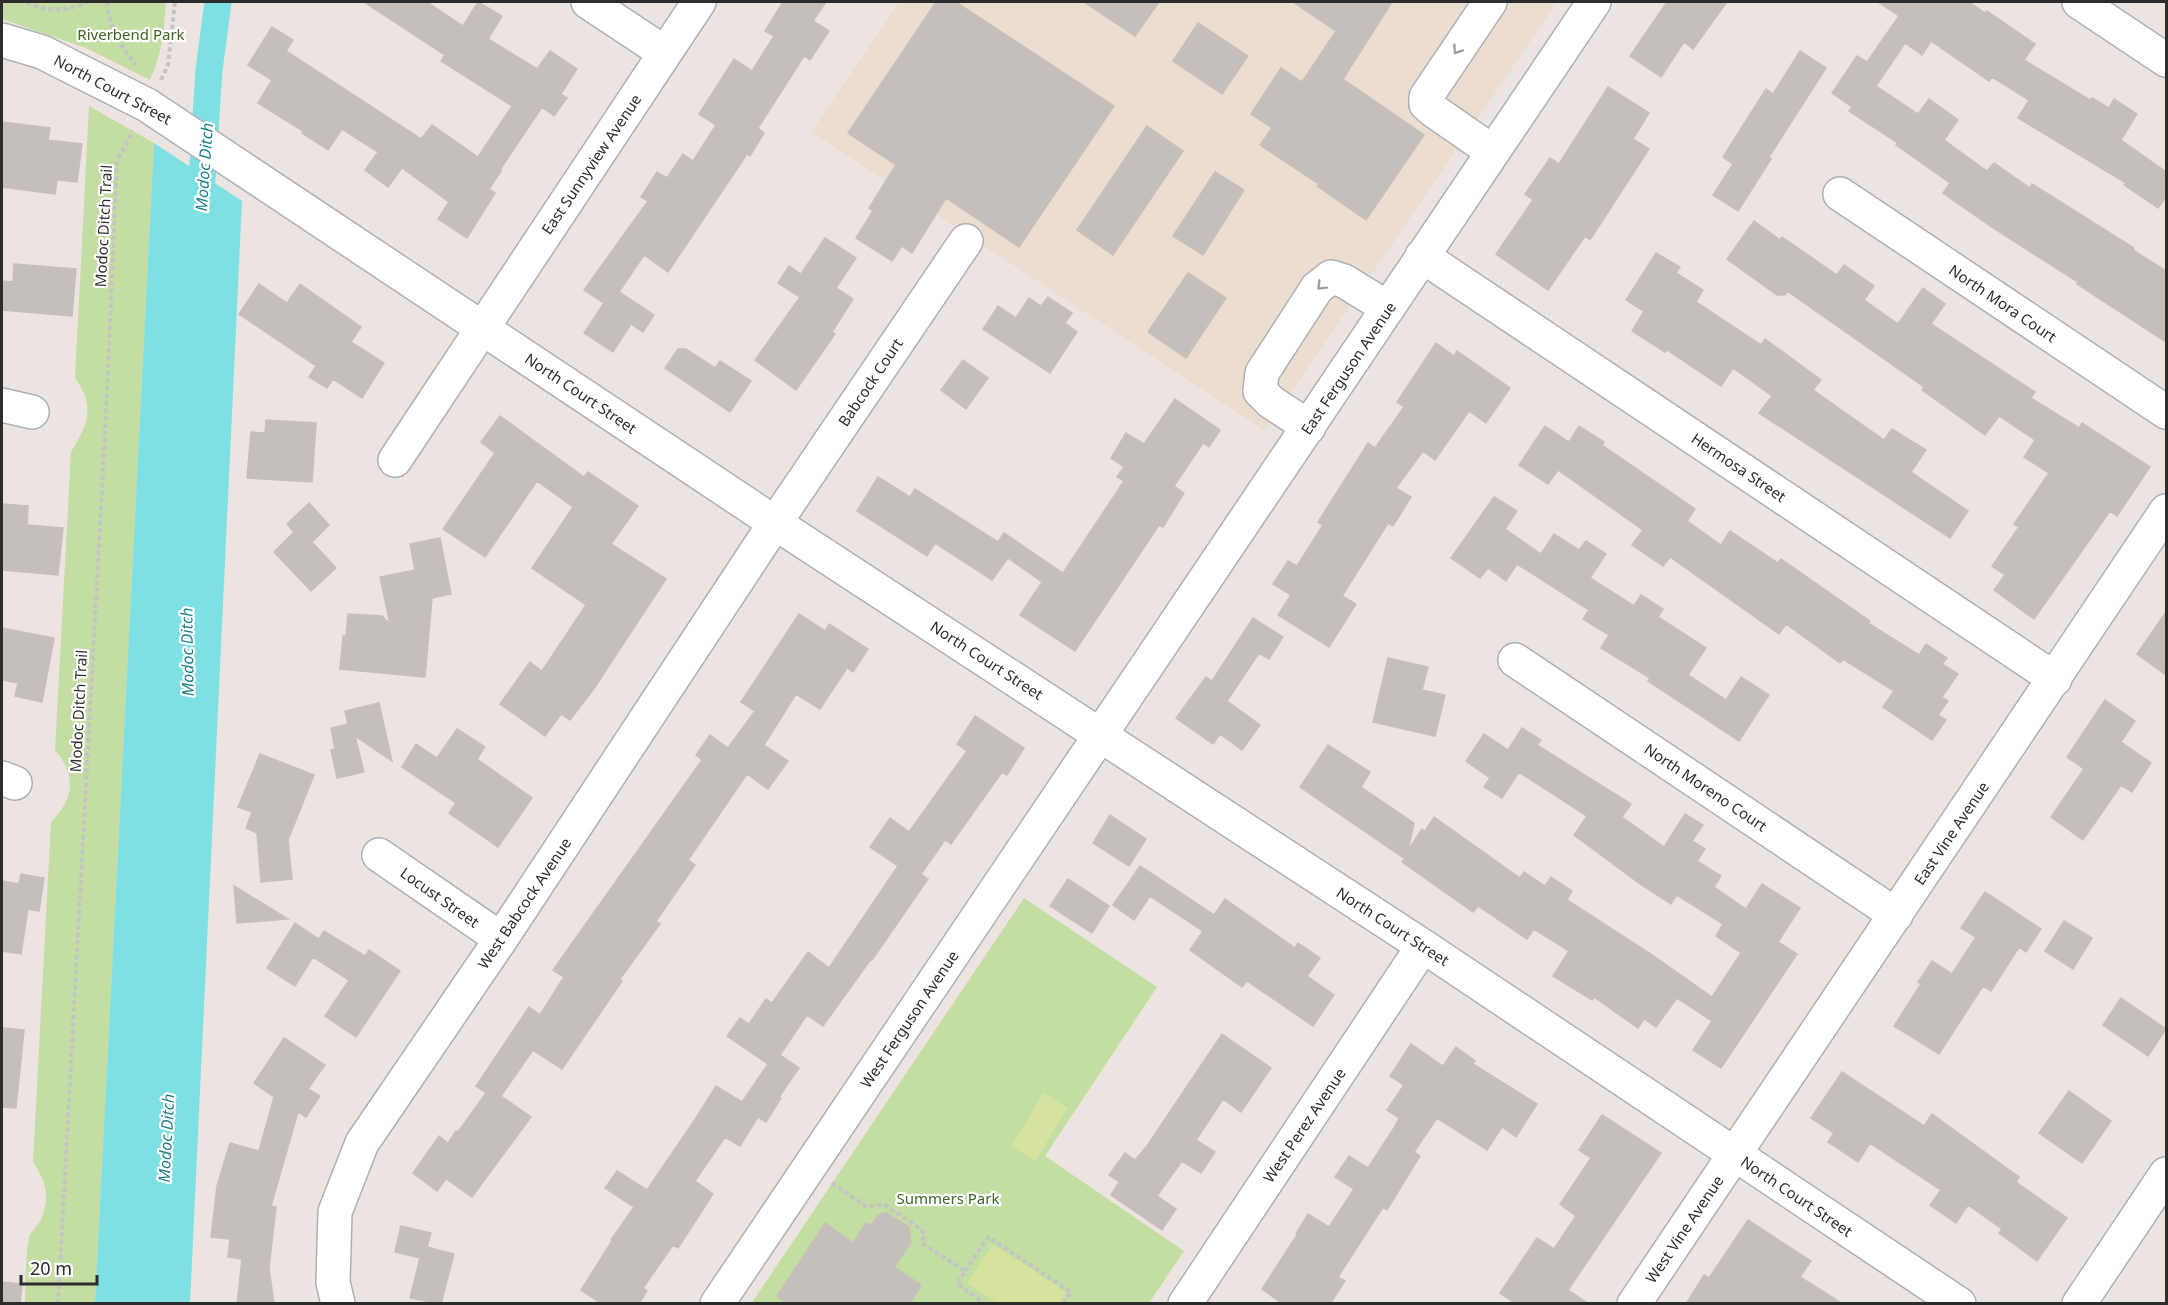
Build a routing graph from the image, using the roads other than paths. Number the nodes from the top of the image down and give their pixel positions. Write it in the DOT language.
graph roads {
  1 [pos="588,2"];
  2 [pos="699,2"];
  3 [pos="1490,2"];
  4 [pos="1594,2"];
  5 [pos="2079,2"];
  6 [pos="2,40"];
  7 [pos="665,53"];
  8 [pos="2166,60"];
  9 [pos="1493,152"];
  10 [pos="1840,194"];
  11 [pos="966,242"];
  12 [pos="1422,256"];
  13 [pos="1388,308"];
  14 [pos="482,327"];
  15 [pos="2166,412"];
  16 [pos="1309,427"];
  17 [pos="395,460"];
  18 [pos="2166,511"];
  19 [pos="775,523"];
  20 [pos="1515,660"];
  21 [pos="2055,679"];
  22 [pos="1100,734"];
  23 [pos="379,855"];
  24 [pos="1896,915"];
  25 [pos="501,939"];
  26 [pos="1423,946"];
  27 [pos="1734,1154"];
  28 [pos="2166,1174"];
  29 [pos="338,1304"];
  30 [pos="717,1304"];
  31 [pos="1185,1304"];
  32 [pos="1634,1304"];
  33 [pos="1959,1304"];
  34 [pos="2079,1304"];
  1 -- 7 [label="street"];
  2 -- 7 [label="street, East Sunnyview Avenue"];
  3 -- 9 [label="street, one-way"];
  4 -- 9 [label="street, East Ferguson Avenue"];
  5 -- 8 [label="street"];
  6 -- 14 [label="street, North Court Street"];
  7 -- 14 [label="street, East Sunnyview Avenue"];
  9 -- 12 [label="street, East Ferguson Avenue"];
  10 -- 15 [label="street, North Mora Court"];
  11 -- 19 [label="street, Babcock Court"];
  12 -- 13 [label="street, East Ferguson Avenue"];
  12 -- 21 [label="street, Hermosa Street"];
  13 -- 16 [label="street, East Ferguson Avenue"];
  13 -- 16 [label="street, one-way"];
  14 -- 17 [label="street, East Sunnyview Avenue"];
  14 -- 19 [label="street, North Court Street"];
  16 -- 22 [label="street, East Ferguson Avenue"];
  18 -- 21 [label="street, East Vine Avenue"];
  19 -- 22 [label="street, North Court Street"];
  19 -- 25 [label="street, West Babcock Avenue"];
  20 -- 24 [label="street, North Moreno Court"];
  21 -- 24 [label="street, East Vine Avenue"];
  22 -- 26 [label="street, North Court Street"];
  22 -- 30 [label="street, West Ferguson Avenue"];
  23 -- 25 [label="street, Locust Street"];
  24 -- 27 [label="street, East Vine Avenue"];
  25 -- 29 [label="street, West Babcock Avenue"];
  26 -- 27 [label="street, North Court Street"];
  26 -- 31 [label="street, West Perez Avenue"];
  27 -- 32 [label="street, West Vine Avenue"];
  27 -- 33 [label="street, North Court Street"];
  28 -- 34 [label="street"];
}
